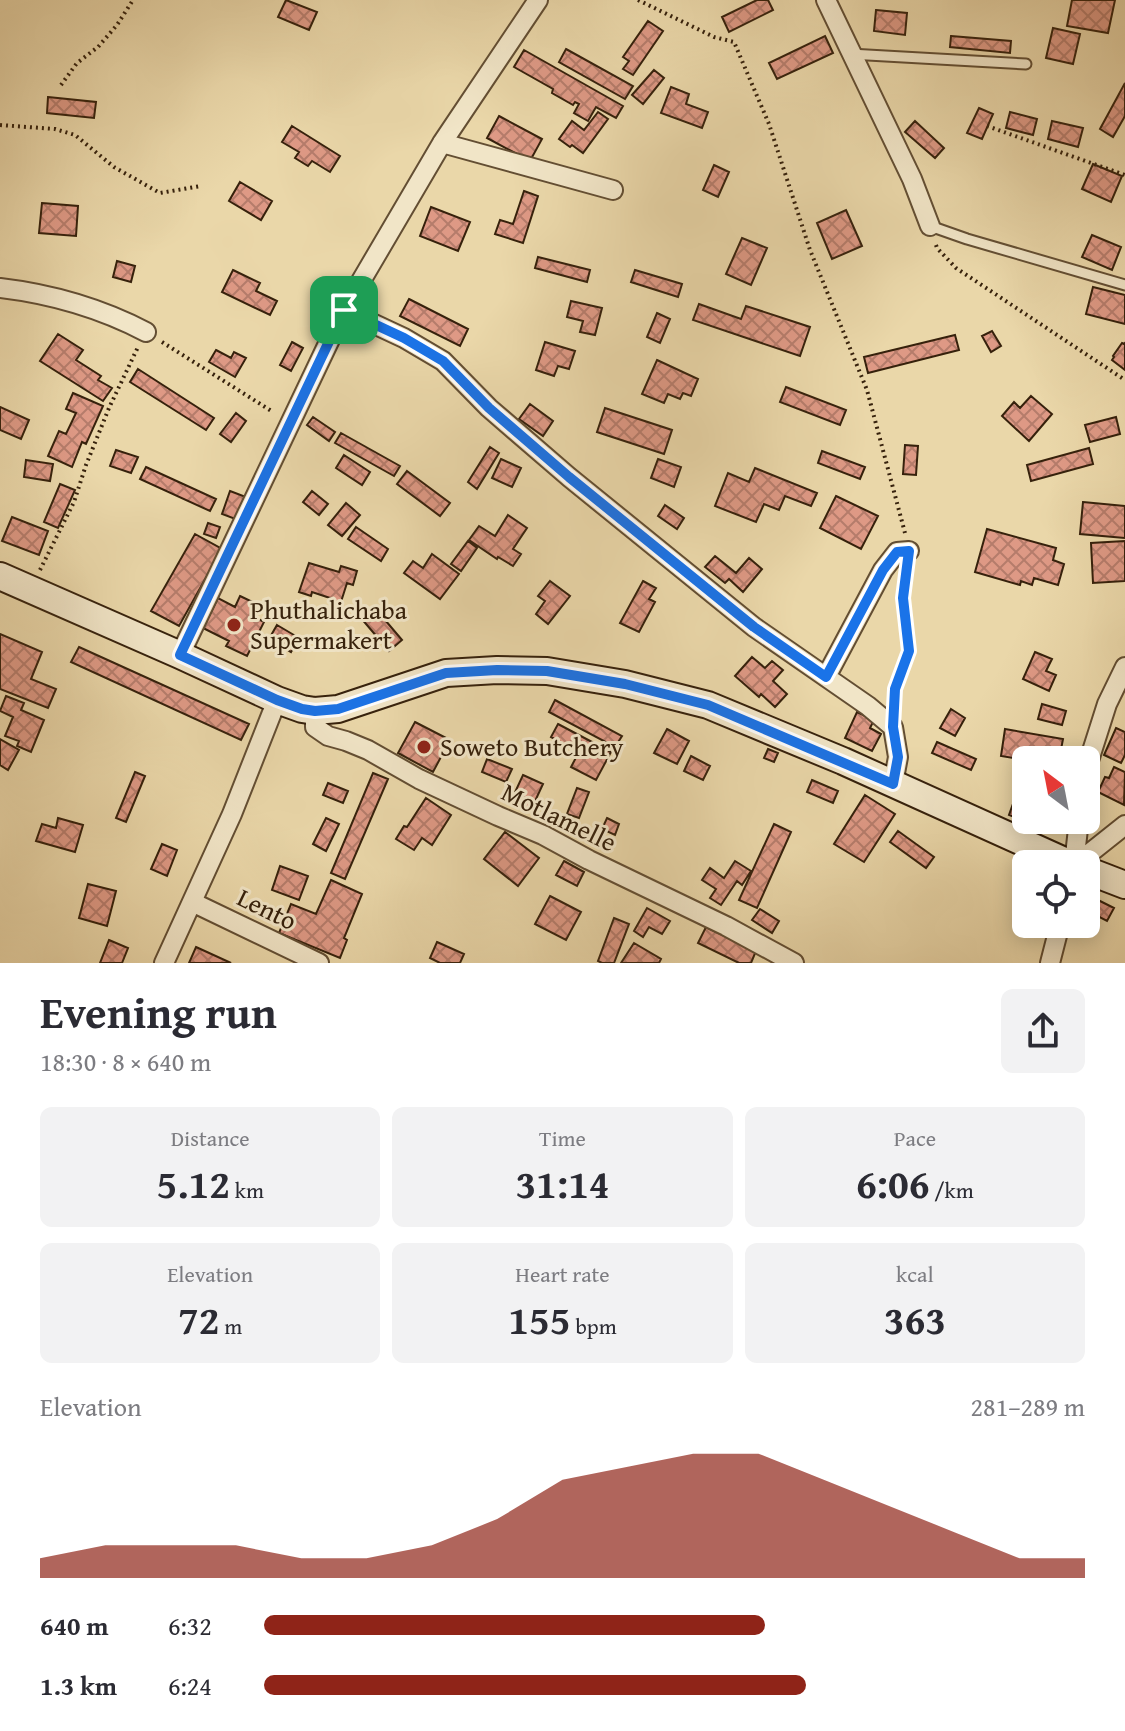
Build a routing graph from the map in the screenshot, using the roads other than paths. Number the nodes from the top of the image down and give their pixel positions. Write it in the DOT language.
graph roads {
  1 [pos="538,0"];
  2 [pos="826,0"];
  3 [pos="850,54"];
  4 [pos="1026,64"];
  5 [pos="442,143"];
  6 [pos="613,190"];
  7 [pos="930,226"];
  8 [pos="1125,285"];
  9 [pos="0,288"];
  10 [pos="344,310"];
  11 [pos="146,332"];
  12 [pos="909,551"];
  13 [pos="0,576"];
  14 [pos="180,655"];
  15 [pos="1125,667"];
  16 [pos="826,677"];
  17 [pos="277,700"];
  18 [pos="315,711"];
  19 [pos="1094,746"];
  20 [pos="893,784"];
  21 [pos="1125,825"];
  22 [pos="1042,850"];
  23 [pos="1092,850"];
  24 [pos="1100,875"];
  25 [pos="1125,885"];
  26 [pos="192,902"];
  27 [pos="1056,938"];
  28 [pos="164,963"];
  29 [pos="319,963"];
  30 [pos="794,963"];
  31 [pos="1050,963"];
  1 -- 5 [label="street"];
  2 -- 3 [label="street"];
  3 -- 4 [label="lane"];
  3 -- 7 [label="street"];
  5 -- 6 [label="street"];
  5 -- 10 [label="street"];
  7 -- 8 [label="lane"];
  9 -- 11 [label="street"];
  10 -- 14 [label="street"];
  10 -- 16 [label="street"];
  12 -- 16 [label="street"];
  13 -- 14 [label="street"];
  14 -- 17 [label="street"];
  15 -- 19 [label="street"];
  16 -- 20 [label="street"];
  17 -- 18 [label="street"];
  17 -- 26 [label="street"];
  18 -- 20 [label="street"];
  18 -- 30 [label="street, Motlamelle"];
  20 -- 22 [label="street"];
  21 -- 23 [label="street"];
  24 -- 25 [label="street"];
  26 -- 28 [label="street"];
  26 -- 29 [label="street, Lento"];
  27 -- 31 [label="street"];
}
